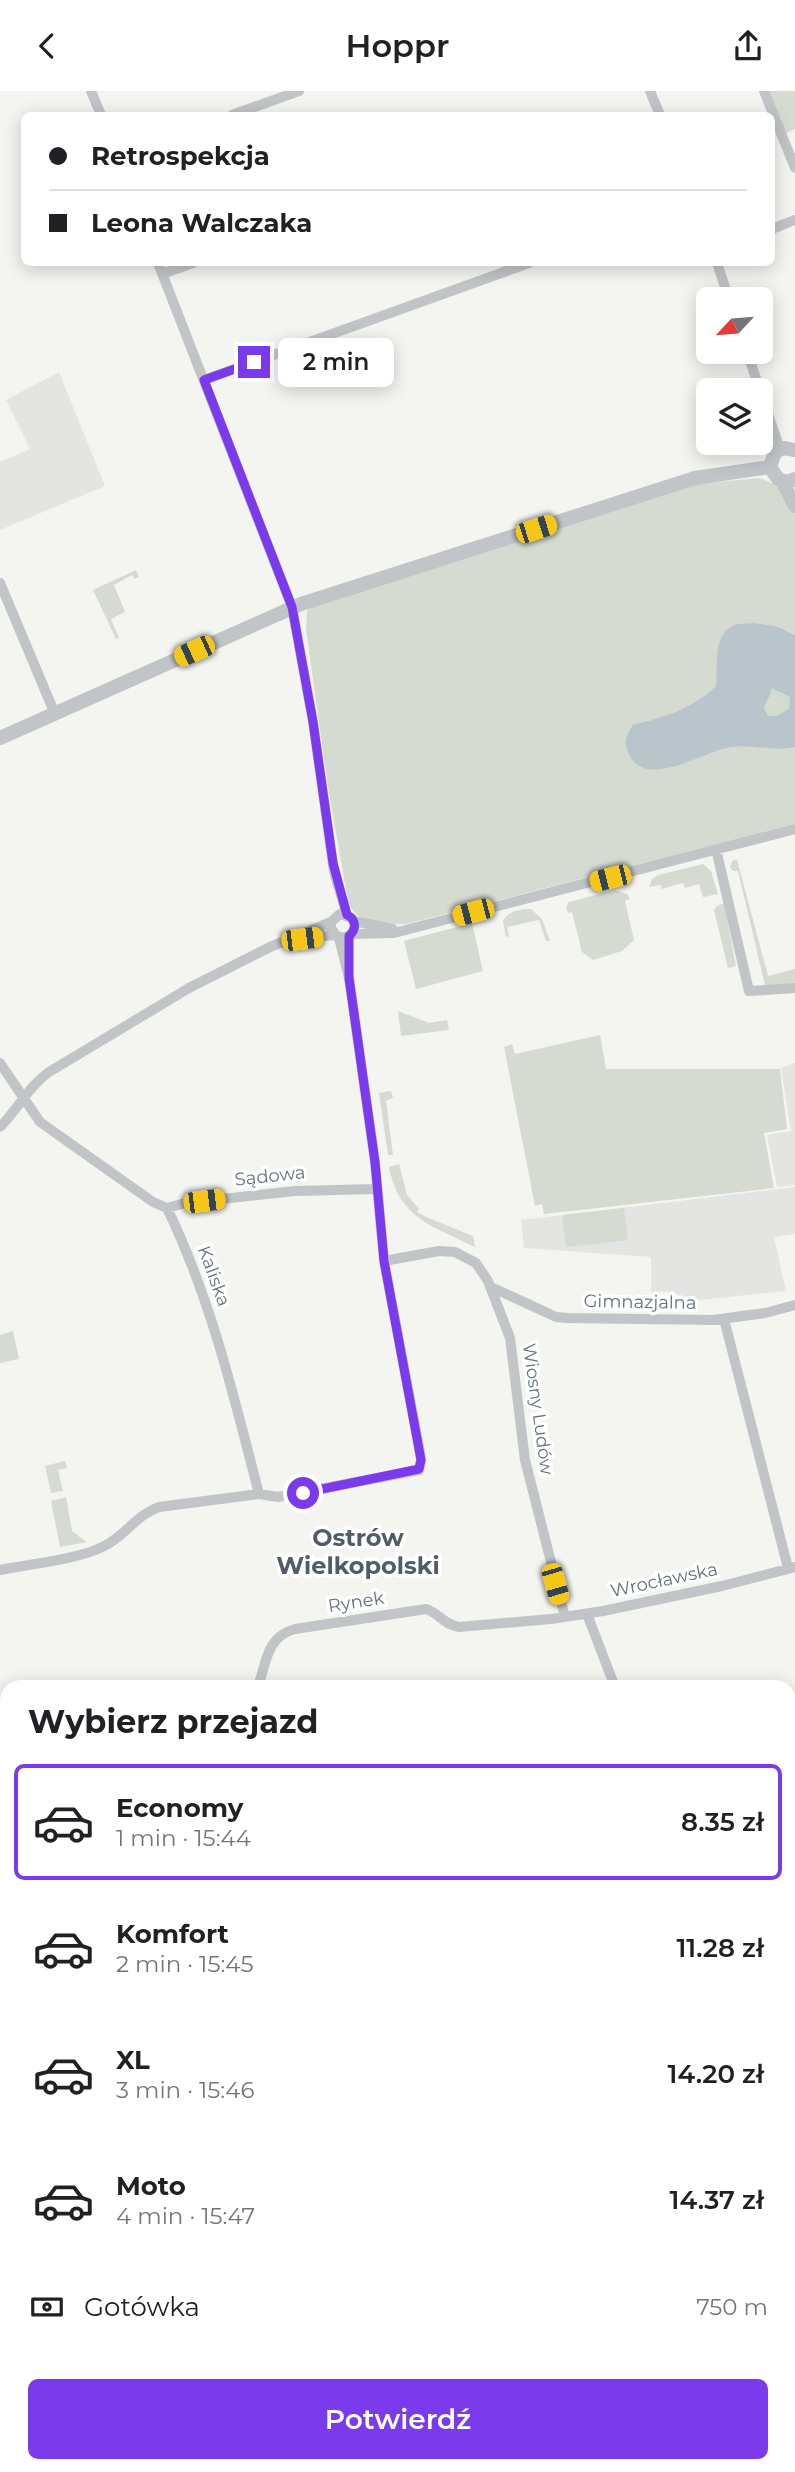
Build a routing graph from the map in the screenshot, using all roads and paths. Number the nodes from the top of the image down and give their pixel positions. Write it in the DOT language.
graph roads {
  1 [pos="92,91"];
  2 [pos="299,91"];
  3 [pos="650,91"];
  4 [pos="764,91"];
  5 [pos="100,112"];
  6 [pos="240,112"];
  7 [pos="659,112"];
  8 [pos="772,112"];
  9 [pos="775,118"];
  10 [pos="795,168"];
  11 [pos="795,220"];
  12 [pos="775,228"];
  13 [pos="159,266"];
  14 [pos="185,266"];
  15 [pos="521,266"];
  16 [pos="718,266"];
  17 [pos="162,274"];
  18 [pos="725,287"];
  19 [pos="204,380"];
  20 [pos="773,428"];
  21 [pos="780,449"];
  22 [pos="795,450"];
  23 [pos="770,467"];
  24 [pos="789,480"];
  25 [pos="795,506"];
  26 [pos="0,583"];
  27 [pos="292,607"];
  28 [pos="55,714"];
  29 [pos="0,739"];
  30 [pos="795,829"];
  31 [pos="716,849"];
  32 [pos="342,919"];
  33 [pos="403,930"];
  34 [pos="344,936"];
  35 [pos="285,941"];
  36 [pos="795,988"];
  37 [pos="0,1063"];
  38 [pos="23,1099"];
  39 [pos="0,1127"];
  40 [pos="377,1189"];
  41 [pos="167,1208"];
  42 [pos="384,1261"];
  43 [pos="490,1287"];
  44 [pos="795,1305"];
  45 [pos="724,1319"];
  46 [pos="259,1494"];
  47 [pos="792,1567"];
  48 [pos="0,1570"];
  49 [pos="587,1614"];
  50 [pos="565,1617"];
  51 [pos="455,1627"];
  52 [pos="260,1680"];
  53 [pos="612,1680"];
  1 -- 5 [label="street"];
  2 -- 6 [label="street"];
  3 -- 7 [label="street"];
  4 -- 8 [label="street"];
  9 -- 10 [label="street"];
  11 -- 12 [label="street"];
  13 -- 17 [label="street"];
  14 -- 17 [label="street"];
  15 -- 19 [label="street"];
  16 -- 18 [label="street"];
  17 -- 19 [label="street"];
  19 -- 27 [label="street"];
  20 -- 21 [label="street"];
  21 -- 22 [label="street"];
  21 -- 23 [label="street"];
  23 -- 24 [label="street"];
  23 -- 27 [label="street"];
  24 -- 25 [label="street"];
  26 -- 28 [label="street"];
  27 -- 28 [label="street"];
  27 -- 32 [label="street"];
  28 -- 29 [label="street"];
  30 -- 31 [label="street"];
  31 -- 33 [label="street"];
  31 -- 36 [label="street"];
  32 -- 33 [label="street"];
  32 -- 34 [label="street"];
  32 -- 34 [label="street"];
  32 -- 35 [label="street"];
  33 -- 34 [label="street"];
  34 -- 35 [label="street"];
  34 -- 40 [label="street"];
  35 -- 38 [label="street"];
  37 -- 38 [label="street"];
  38 -- 39 [label="street"];
  38 -- 41 [label="street"];
  40 -- 41 [label="street, Sądowa"];
  40 -- 42 [label="street"];
  41 -- 46 [label="street, Kaliska"];
  42 -- 43 [label="street, Wiosny Ludów"];
  42 -- 46 [label="street"];
  43 -- 45 [label="street, Gimnazjalna"];
  43 -- 50 [label="street, Wiosny Ludów"];
  44 -- 45 [label="street, Gimnazjalna"];
  45 -- 47 [label="street"];
  46 -- 48 [label="street"];
  47 -- 49 [label="street, Wrocławska"];
  49 -- 50 [label="street, Wrocławska"];
  49 -- 53 [label="street"];
  50 -- 51 [label="street, Wrocławska"];
  51 -- 52 [label="street, Rynek"];
}
